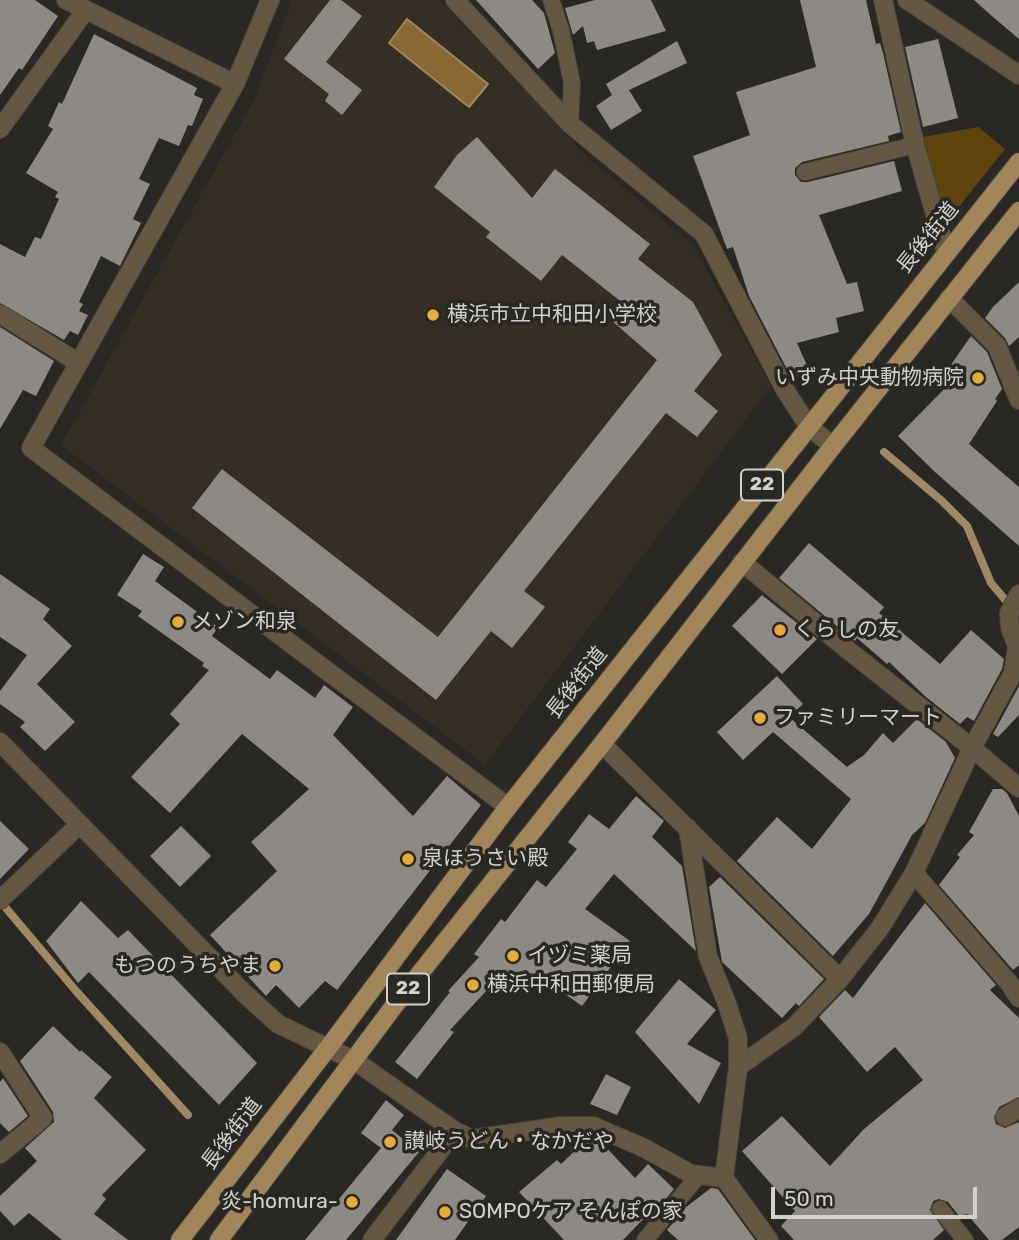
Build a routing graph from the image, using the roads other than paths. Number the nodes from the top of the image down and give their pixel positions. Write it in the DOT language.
graph roads {
  1 [pos="66,0"];
  2 [pos="270,0"];
  3 [pos="455,0"];
  4 [pos="551,0"];
  5 [pos="883,0"];
  6 [pos="907,0"];
  7 [pos="85,11"];
  8 [pos="1019,75"];
  9 [pos="235,84"];
  10 [pos="570,124"];
  11 [pos="0,129"];
  12 [pos="915,145"];
  13 [pos="1019,162"];
  14 [pos="805,172"];
  15 [pos="1019,211"];
  16 [pos="946,252"];
  17 [pos="949,298"];
  18 [pos="0,314"];
  19 [pos="79,363"];
  20 [pos="1019,400"];
  21 [pos="808,426"];
  22 [pos="833,446"];
  23 [pos="743,562"];
  24 [pos="1014,603"];
  25 [pos="0,741"];
  26 [pos="602,744"];
  27 [pos="972,748"];
  28 [pos="1019,788"];
  29 [pos="508,807"];
  30 [pos="79,825"];
  31 [pos="688,828"];
  32 [pos="914,873"];
  33 [pos="6,894"];
  34 [pos="839,979"];
  35 [pos="1019,998"];
  36 [pos="328,1048"];
  37 [pos="0,1052"];
  38 [pos="355,1061"];
  39 [pos="738,1067"];
  40 [pos="455,1131"];
  41 [pos="0,1154"];
  42 [pos="699,1175"];
  43 [pos="724,1178"];
  44 [pos="940,1209"];
  45 [pos="180,1240"];
  46 [pos="220,1240"];
  47 [pos="372,1240"];
  48 [pos="645,1240"];
  49 [pos="769,1240"];
  50 [pos="965,1240"];
  1 -- 7 [label="street"];
  2 -- 9 [label="street"];
  3 -- 10 [label="street"];
  4 -- 10 [label="lane"];
  5 -- 12 [label="street"];
  6 -- 8 [label="street"];
  7 -- 9 [label="street"];
  7 -- 11 [label="street"];
  9 -- 19 [label="street"];
  10 -- 21 [label="street"];
  12 -- 14 [label="lane"];
  12 -- 16 [label="street"];
  13 -- 16 [label="main road, 長後街道 / 22"];
  15 -- 17 [label="main road, 22"];
  16 -- 21 [label="main road, 長後街道 / 22"];
  17 -- 20 [label="street"];
  17 -- 22 [label="main road, 22"];
  18 -- 19 [label="street"];
  19 -- 29 [label="street"];
  21 -- 22 [label="street"];
  21 -- 29 [label="main road, 長後街道 / 22"];
  22 -- 23 [label="main road, 22"];
  23 -- 26 [label="main road, 22"];
  23 -- 27 [label="street"];
  24 -- 27 [label="street"];
  25 -- 30 [label="street"];
  26 -- 31 [label="street"];
  26 -- 38 [label="main road, 22"];
  27 -- 28 [label="street"];
  27 -- 32 [label="street"];
  29 -- 36 [label="main road, 長後街道 / 22"];
  30 -- 33 [label="street"];
  30 -- 36 [label="street"];
  31 -- 34 [label="street"];
  31 -- 39 [label="street"];
  32 -- 34 [label="street"];
  32 -- 35 [label="street"];
  34 -- 39 [label="street"];
  36 -- 38 [label="street"];
  36 -- 45 [label="main road, 長後街道 / 22"];
  37 -- 41 [label="street"];
  38 -- 40 [label="street"];
  38 -- 46 [label="main road, 22"];
  39 -- 43 [label="street"];
  40 -- 42 [label="street"];
  40 -- 47 [label="street"];
  42 -- 43 [label="street"];
  42 -- 48 [label="lane"];
  43 -- 49 [label="street"];
  44 -- 50 [label="lane"];
}
